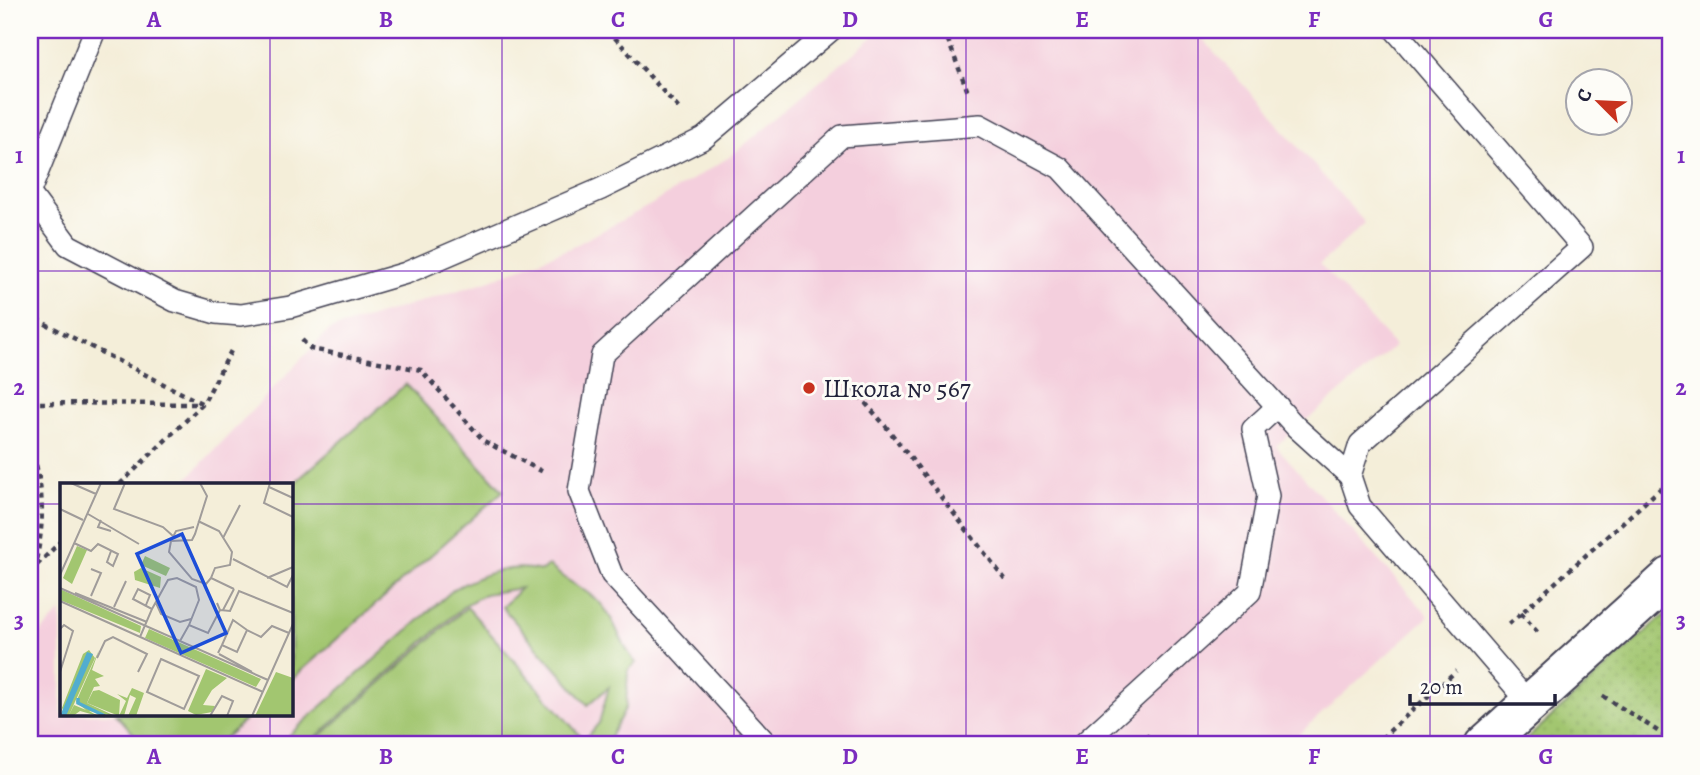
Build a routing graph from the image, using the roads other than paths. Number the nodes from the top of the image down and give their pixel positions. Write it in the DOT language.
graph roads {
  1 [pos="95,30"];
  2 [pos="831,30"];
  3 [pos="1395,30"];
  4 [pos="30,192"];
  5 [pos="1278,406"];
  6 [pos="1350,476"];
  7 [pos="1670,577"];
  8 [pos="1530,704"];
  9 [pos="768,745"];
  10 [pos="1082,745"];
  11 [pos="1484,745"];
  1 -- 4 [label="lane"];
  2 -- 4 [label="lane"];
  3 -- 6 [label="lane"];
  5 -- 6 [label="lane"];
  5 -- 9 [label="lane"];
  5 -- 10 [label="lane"];
  6 -- 8 [label="lane"];
  7 -- 8 [label="street"];
  8 -- 11 [label="street"];
}
